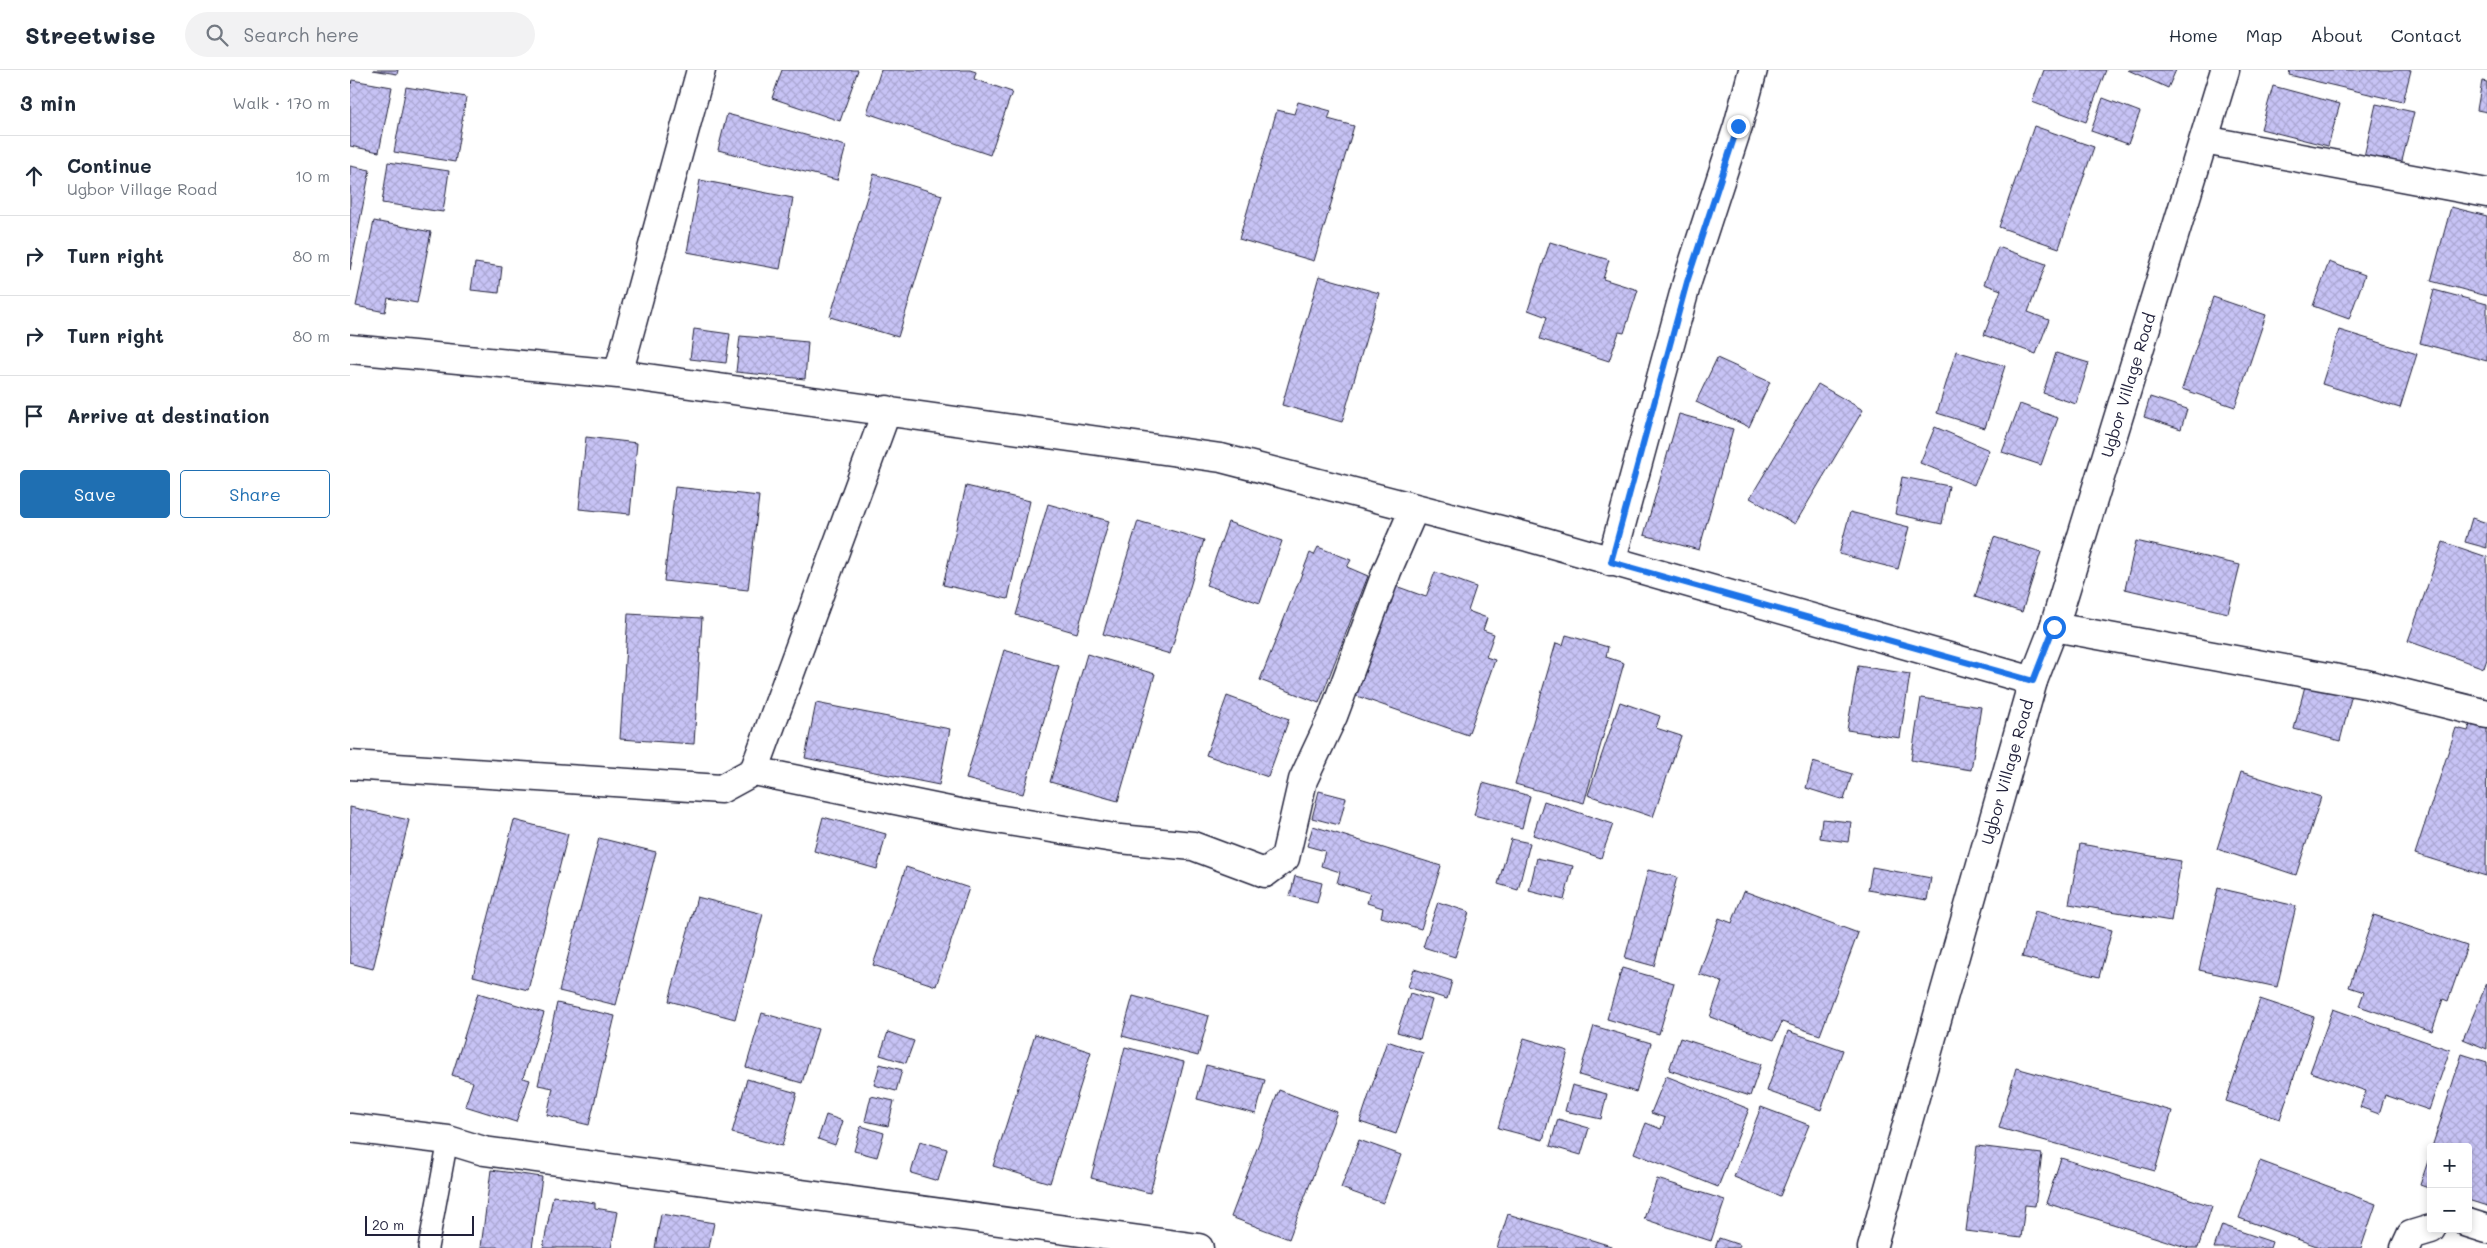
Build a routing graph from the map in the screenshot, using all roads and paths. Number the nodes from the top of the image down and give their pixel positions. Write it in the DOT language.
graph roads {
  1 [pos="699,70"];
  2 [pos="1753,70"];
  3 [pos="2225,70"];
  4 [pos="2204,140"];
  5 [pos="2487,193"];
  6 [pos="350,349"];
  7 [pos="618,374"];
  8 [pos="887,410"];
  9 [pos="1414,509"];
  10 [pos="1611,562"];
  11 [pos="2054,627"];
  12 [pos="2033,681"];
  13 [pos="2487,714"];
  14 [pos="350,764"];
  15 [pos="754,771"];
  16 [pos="350,1128"];
  17 [pos="448,1140"];
  18 [pos="2472,1224"];
  19 [pos="2487,1229"];
  20 [pos="2427,1230"];
  21 [pos="428,1248"];
  22 [pos="1199,1248"];
  23 [pos="1872,1248"];
  24 [pos="2405,1248"];
  1 -- 7 [label="street"];
  2 -- 10 [label="street"];
  3 -- 4 [label="street, Ugbor Village Road"];
  4 -- 5 [label="street"];
  4 -- 11 [label="street, Ugbor Village Road"];
  6 -- 7 [label="street"];
  7 -- 8 [label="street"];
  8 -- 9 [label="street"];
  8 -- 15 [label="street"];
  9 -- 10 [label="street"];
  9 -- 15 [label="street"];
  10 -- 12 [label="street"];
  11 -- 12 [label="street, Ugbor Village Road"];
  11 -- 13 [label="street"];
  12 -- 23 [label="street, Ugbor Village Road"];
  14 -- 15 [label="street"];
  16 -- 17 [label="street"];
  17 -- 21 [label="lane"];
  17 -- 22 [label="street"];
  18 -- 19 [label="street"];
  20 -- 24 [label="street"];
}
